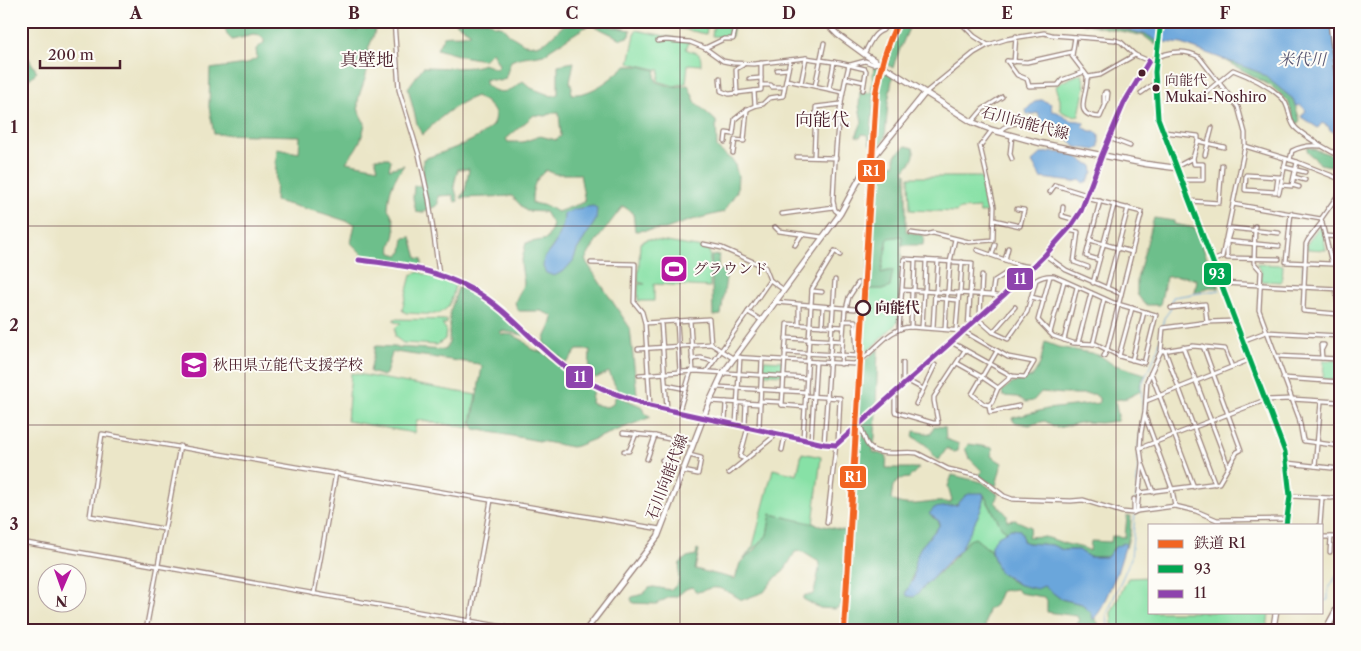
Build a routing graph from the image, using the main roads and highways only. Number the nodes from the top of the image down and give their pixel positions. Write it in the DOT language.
graph roads {
  1 [pos="824,21"];
  2 [pos="1161,21"];
  3 [pos="1331,21"];
  4 [pos="925,93"];
  5 [pos="1340,95"];
  6 [pos="1176,168"];
  7 [pos="1286,524"];
  8 [pos="1340,604"];
  9 [pos="1276,614"];
  10 [pos="586,630"];
  11 [pos="1273,630"];
  12 [pos="1326,630"];
  1 -- 4 [label="main road"];
  2 -- 6 [label="main road"];
  3 -- 5 [label="highway"];
  4 -- 6 [label="main road, 石川向能代線"];
  4 -- 10 [label="main road, 石川向能代線"];
  6 -- 7 [label="main road"];
  8 -- 12 [label="highway"];
  9 -- 11 [label="main road"];
}
